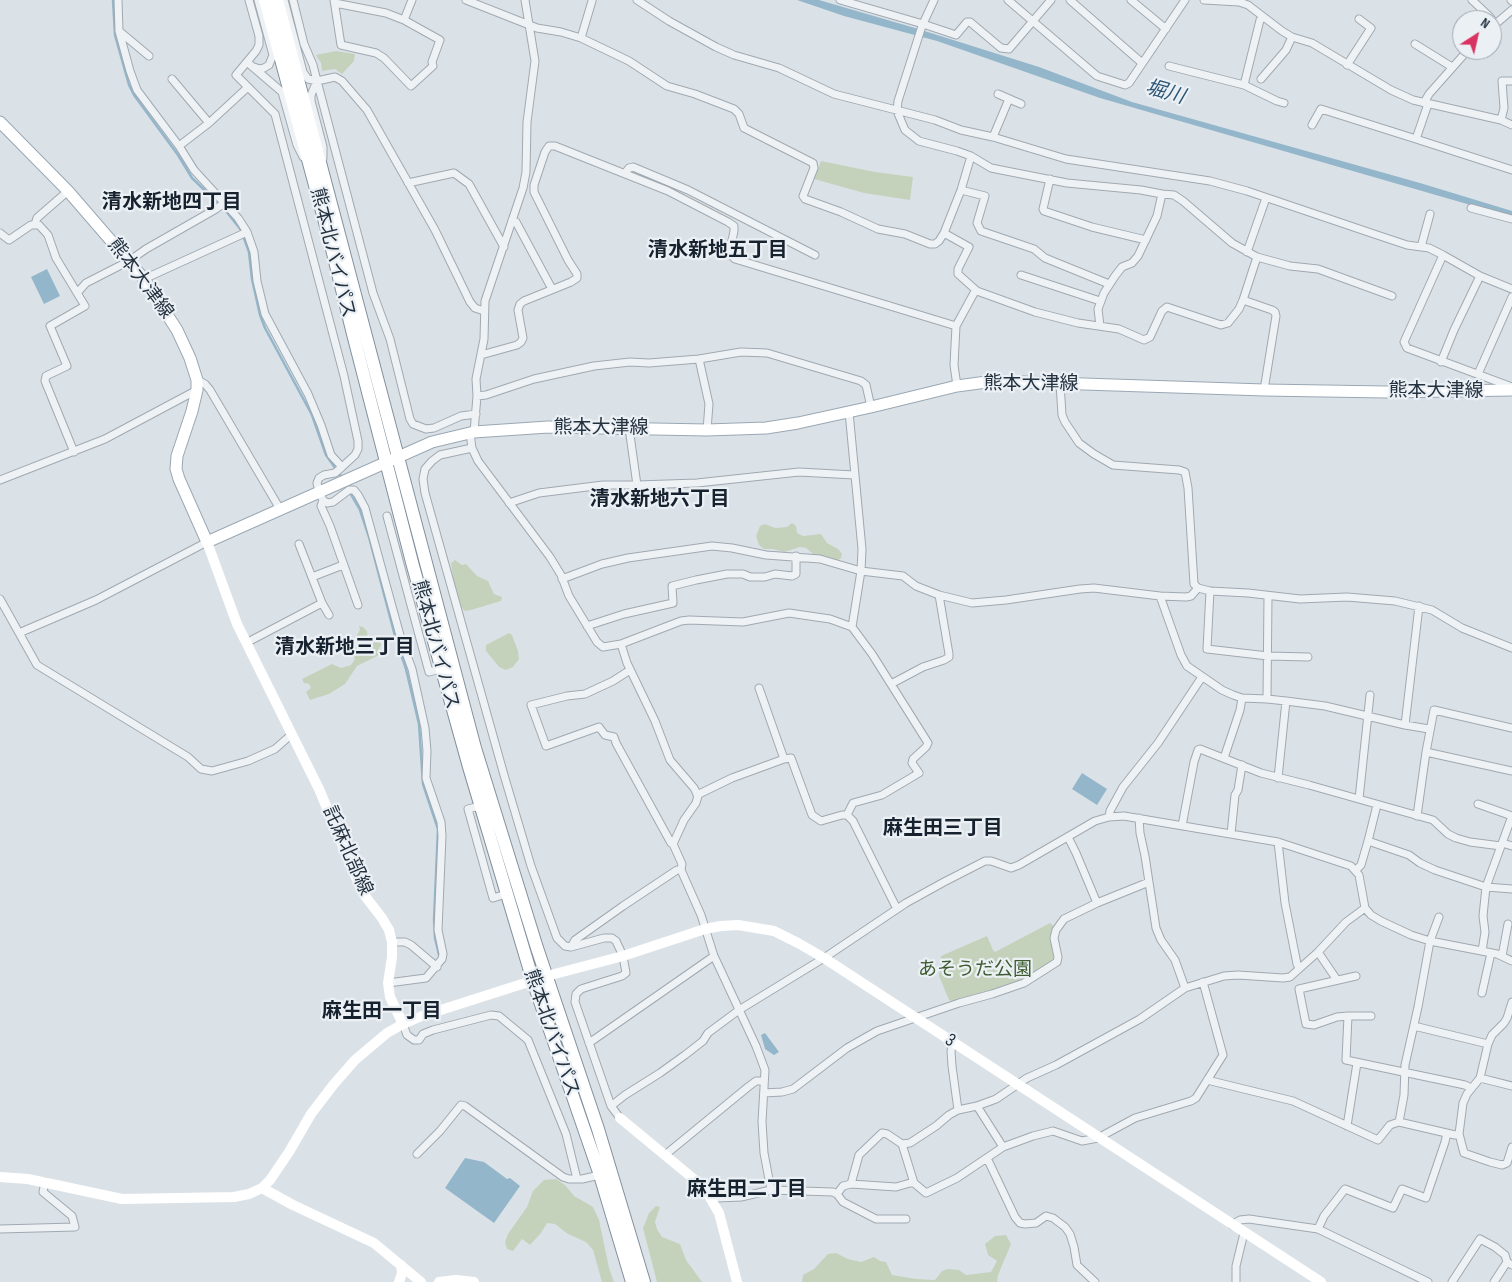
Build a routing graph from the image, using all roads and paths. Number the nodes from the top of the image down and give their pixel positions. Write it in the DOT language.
graph roads {
  1 [pos="118,0"];
  2 [pos="249,0"];
  3 [pos="258,0"];
  4 [pos="265,0"];
  5 [pos="277,0"];
  6 [pos="284,0"];
  7 [pos="292,0"];
  8 [pos="412,0"];
  9 [pos="466,0"];
  10 [pos="525,0"];
  11 [pos="592,0"];
  12 [pos="637,0"];
  13 [pos="934,0"];
  14 [pos="1008,0"];
  15 [pos="1051,0"];
  16 [pos="1070,0"];
  17 [pos="1131,0"];
  18 [pos="1185,0"];
  19 [pos="1204,0"];
  20 [pos="1472,0"];
  21 [pos="335,1"];
  22 [pos="844,1"];
  23 [pos="1250,2"];
  24 [pos="860,3"];
  25 [pos="1483,10"];
  26 [pos="1512,10"];
  27 [pos="1263,17"];
  28 [pos="1359,19"];
  29 [pos="1502,19"];
  30 [pos="404,20"];
  31 [pos="1033,21"];
  32 [pos="529,24"];
  33 [pos="922,25"];
  34 [pos="1166,29"];
  35 [pos="119,31"];
  36 [pos="1292,36"];
  37 [pos="580,38"];
  38 [pos="1415,44"];
  39 [pos="149,56"];
  40 [pos="1459,60"];
  41 [pos="1142,63"];
  42 [pos="249,64"];
  43 [pos="1347,65"];
  44 [pos="1169,66"];
  45 [pos="1452,67"];
  46 [pos="172,79"];
  47 [pos="1261,79"];
  48 [pos="317,81"];
  49 [pos="1512,81"];
  50 [pos="1244,85"];
  51 [pos="248,88"];
  52 [pos="998,94"];
  53 [pos="1009,99"];
  54 [pos="1284,103"];
  55 [pos="1426,103"];
  56 [pos="1021,104"];
  57 [pos="897,111"];
  58 [pos="1501,120"];
  59 [pos="0,122"];
  60 [pos="210,123"];
  61 [pos="1312,124"];
  62 [pos="1512,125"];
  63 [pos="993,137"];
  64 [pos="1416,139"];
  65 [pos="179,146"];
  66 [pos="971,156"];
  67 [pos="1512,170"];
  68 [pos="625,173"];
  69 [pos="318,176"];
  70 [pos="1050,179"];
  71 [pos="408,183"];
  72 [pos="961,190"];
  73 [pos="68,191"];
  74 [pos="1162,194"];
  75 [pos="1266,198"];
  76 [pos="221,205"];
  77 [pos="1471,208"];
  78 [pos="1430,214"];
  79 [pos="512,220"];
  80 [pos="1512,220"];
  81 [pos="35,224"];
  82 [pos="0,233"];
  83 [pos="944,233"];
  84 [pos="244,234"];
  85 [pos="1146,240"];
  86 [pos="504,247"];
  87 [pos="1421,247"];
  88 [pos="1247,252"];
  89 [pos="1443,255"];
  90 [pos="815,256"];
  91 [pos="1257,257"];
  92 [pos="129,261"];
  93 [pos="1021,275"];
  94 [pos="1480,276"];
  95 [pos="144,279"];
  96 [pos="1109,284"];
  97 [pos="552,289"];
  98 [pos="1512,289"];
  99 [pos="977,291"];
  100 [pos="78,292"];
  101 [pos="1392,296"];
  102 [pos="1512,298"];
  103 [pos="1243,300"];
  104 [pos="1100,302"];
  105 [pos="484,311"];
  106 [pos="956,326"];
  107 [pos="1100,326"];
  108 [pos="481,354"];
  109 [pos="699,359"];
  110 [pos="1442,362"];
  111 [pos="1478,374"];
  112 [pos="1060,383"];
  113 [pos="197,385"];
  114 [pos="956,386"];
  115 [pos="1512,389"];
  116 [pos="1264,390"];
  117 [pos="477,396"];
  118 [pos="871,408"];
  119 [pos="849,412"];
  120 [pos="476,414"];
  121 [pos="629,428"];
  122 [pos="707,430"];
  123 [pos="472,433"];
  124 [pos="472,448"];
  125 [pos="74,452"];
  126 [pos="392,460"];
  127 [pos="342,468"];
  128 [pos="854,475"];
  129 [pos="0,480"];
  130 [pos="637,485"];
  131 [pos="321,496"];
  132 [pos="509,503"];
  133 [pos="280,509"];
  134 [pos="387,516"];
  135 [pos="207,542"];
  136 [pos="299,544"];
  137 [pos="796,556"];
  138 [pos="343,565"];
  139 [pos="407,568"];
  140 [pos="861,571"];
  141 [pos="312,577"];
  142 [pos="562,579"];
  143 [pos="1198,588"];
  144 [pos="1210,591"];
  145 [pos="939,595"];
  146 [pos="1160,596"];
  147 [pos="1268,596"];
  148 [pos="0,599"];
  149 [pos="322,603"];
  150 [pos="358,605"];
  151 [pos="1419,606"];
  152 [pos="329,615"];
  153 [pos="587,626"];
  154 [pos="852,627"];
  155 [pos="18,633"];
  156 [pos="246,643"];
  157 [pos="620,644"];
  158 [pos="1512,648"];
  159 [pos="1268,656"];
  160 [pos="1308,657"];
  161 [pos="630,670"];
  162 [pos="1202,677"];
  163 [pos="891,684"];
  164 [pos="759,688"];
  165 [pos="1370,695"];
  166 [pos="1242,698"];
  167 [pos="1267,699"];
  168 [pos="1286,701"];
  169 [pos="1368,717"];
  170 [pos="1405,725"];
  171 [pos="1512,728"];
  172 [pos="1429,729"];
  173 [pos="292,734"];
  174 [pos="1426,752"];
  175 [pos="1224,758"];
  176 [pos="784,759"];
  177 [pos="1242,765"];
  178 [pos="1512,770"];
  179 [pos="1278,778"];
  180 [pos="698,795"];
  181 [pos="1359,799"];
  182 [pos="1478,804"];
  183 [pos="1377,805"];
  184 [pos="847,815"];
  185 [pos="1416,816"];
  186 [pos="1512,816"];
  187 [pos="1109,817"];
  188 [pos="1139,818"];
  189 [pos="1182,826"];
  190 [pos="1231,834"];
  191 [pos="1068,837"];
  192 [pos="1368,841"];
  193 [pos="1278,842"];
  194 [pos="674,844"];
  195 [pos="1502,844"];
  196 [pos="1512,846"];
  197 [pos="682,870"];
  198 [pos="1356,870"];
  199 [pos="1149,882"];
  200 [pos="1486,887"];
  201 [pos="1512,889"];
  202 [pos="1097,903"];
  203 [pos="1366,908"];
  204 [pos="897,909"];
  205 [pos="1439,917"];
  206 [pos="1508,924"];
  207 [pos="706,929"];
  208 [pos="1430,941"];
  209 [pos="392,942"];
  210 [pos="571,947"];
  211 [pos="1482,950"];
  212 [pos="1318,952"];
  213 [pos="1492,952"];
  214 [pos="623,956"];
  215 [pos="714,956"];
  216 [pos="1502,956"];
  217 [pos="824,958"];
  218 [pos="1512,961"];
  219 [pos="437,967"];
  220 [pos="1299,968"];
  221 [pos="547,976"];
  222 [pos="1356,976"];
  223 [pos="1337,980"];
  224 [pos="533,981"];
  225 [pos="1203,982"];
  226 [pos="388,983"];
  227 [pos="1185,988"];
  228 [pos="1482,993"];
  229 [pos="1512,1002"];
  230 [pos="739,1010"];
  231 [pos="1348,1016"];
  232 [pos="1371,1016"];
  233 [pos="915,1019"];
  234 [pos="1504,1023"];
  235 [pos="403,1024"];
  236 [pos="1414,1026"];
  237 [pos="1512,1028"];
  238 [pos="589,1043"];
  239 [pos="953,1044"];
  240 [pos="1488,1044"];
  241 [pos="1357,1063"];
  242 [pos="1404,1073"];
  243 [pos="1480,1078"];
  244 [pos="1207,1080"];
  245 [pos="764,1081"];
  246 [pos="1017,1085"];
  247 [pos="1512,1086"];
  248 [pos="1471,1088"];
  249 [pos="764,1093"];
  250 [pos="611,1106"];
  251 [pos="977,1106"];
  252 [pos="958,1110"];
  253 [pos="620,1118"];
  254 [pos="1399,1122"];
  255 [pos="1347,1126"];
  256 [pos="1447,1133"];
  257 [pos="1459,1134"];
  258 [pos="1098,1138"];
  259 [pos="902,1144"];
  260 [pos="1003,1147"];
  261 [pos="1512,1147"];
  262 [pos="417,1154"];
  263 [pos="665,1155"];
  264 [pos="986,1158"];
  265 [pos="600,1175"];
  266 [pos="0,1177"];
  267 [pos="577,1180"];
  268 [pos="45,1182"];
  269 [pos="914,1183"];
  270 [pos="851,1184"];
  271 [pos="262,1188"];
  272 [pos="771,1190"];
  273 [pos="837,1194"];
  274 [pos="712,1201"];
  275 [pos="906,1219"];
  276 [pos="1232,1225"];
  277 [pos="0,1229"];
  278 [pos="1318,1229"];
  279 [pos="1244,1233"];
  280 [pos="1510,1264"];
  281 [pos="401,1265"];
  282 [pos="399,1282"];
  283 [pos="421,1282"];
  284 [pos="439,1282"];
  285 [pos="474,1282"];
  286 [pos="632,1282"];
  287 [pos="644,1282"];
  288 [pos="737,1282"];
  289 [pos="1095,1282"];
  290 [pos="1236,1282"];
  291 [pos="1320,1282"];
  292 [pos="1428,1282"];
  293 [pos="1452,1282"];
  294 [pos="1494,1282"];
  1 -- 35 [label="street"];
  2 -- 42 [label="street"];
  3 -- 42 [label="street"];
  4 -- 69 [label="highway, 熊本北バイパス"];
  5 -- 69 [label="highway, 熊本北バイパス"];
  6 -- 48 [label="street"];
  7 -- 48 [label="street"];
  8 -- 30 [label="street"];
  9 -- 32 [label="street"];
  10 -- 32 [label="street"];
  11 -- 37 [label="street"];
  12 -- 57 [label="street"];
  13 -- 33 [label="street"];
  14 -- 31 [label="street"];
  15 -- 31 [label="street"];
  16 -- 41 [label="street"];
  17 -- 34 [label="street"];
  18 -- 34 [label="street"];
  19 -- 23 [label="street"];
  20 -- 25 [label="street"];
  21 -- 30 [label="street"];
  21 -- 30 [label="street"];
  22 -- 24 [label="street"];
  23 -- 27 [label="street"];
  24 -- 33 [label="street"];
  26 -- 29 [label="street"];
  27 -- 36 [label="street"];
  27 -- 50 [label="street"];
  28 -- 43 [label="street"];
  31 -- 33 [label="street"];
  31 -- 41 [label="street"];
  32 -- 37 [label="street"];
  32 -- 79 [label="street"];
  33 -- 57 [label="street"];
  34 -- 41 [label="street"];
  35 -- 39 [label="street"];
  35 -- 65 [label="street"];
  36 -- 43 [label="street"];
  36 -- 47 [label="street"];
  37 -- 83 [label="street"];
  38 -- 45 [label="street"];
  40 -- 45 [label="street"];
  42 -- 51 [label="street"];
  42 -- 69 [label="street"];
  43 -- 55 [label="street"];
  44 -- 50 [label="street"];
  45 -- 55 [label="street"];
  46 -- 60 [label="street"];
  48 -- 69 [label="street"];
  48 -- 71 [label="street"];
  48 -- 120 [label="street"];
  49 -- 58 [label="street"];
  50 -- 54 [label="street"];
  51 -- 60 [label="street"];
  51 -- 127 [label="street"];
  52 -- 53 [label="street"];
  53 -- 56 [label="street"];
  53 -- 63 [label="street"];
  55 -- 58 [label="street"];
  55 -- 64 [label="street"];
  57 -- 63 [label="street"];
  57 -- 66 [label="street"];
  58 -- 62 [label="street"];
  59 -- 73 [label="main road, 熊本大津線"];
  60 -- 65 [label="street"];
  61 -- 64 [label="street"];
  63 -- 75 [label="street"];
  64 -- 67 [label="street"];
  65 -- 76 [label="street"];
  66 -- 70 [label="street"];
  66 -- 72 [label="street"];
  68 -- 90 [label="street"];
  68 -- 97 [label="street"];
  68 -- 106 [label="street"];
  69 -- 126 [label="highway, 熊本北バイパス"];
  70 -- 74 [label="street"];
  70 -- 85 [label="street"];
  71 -- 86 [label="street"];
  71 -- 105 [label="street"];
  72 -- 83 [label="street"];
  72 -- 96 [label="street"];
  73 -- 81 [label="street"];
  73 -- 92 [label="main road, 熊本大津線"];
  74 -- 85 [label="street"];
  74 -- 88 [label="street"];
  75 -- 87 [label="street"];
  75 -- 88 [label="street"];
  76 -- 84 [label="street"];
  76 -- 92 [label="street"];
  77 -- 80 [label="street"];
  78 -- 87 [label="street"];
  79 -- 86 [label="street"];
  79 -- 97 [label="street"];
  81 -- 82 [label="street"];
  81 -- 100 [label="street"];
  83 -- 99 [label="street"];
  84 -- 95 [label="street"];
  84 -- 127 [label="street"];
  85 -- 96 [label="street"];
  86 -- 105 [label="street"];
  87 -- 89 [label="street"];
  88 -- 91 [label="street"];
  89 -- 94 [label="street"];
  89 -- 110 [label="street"];
  91 -- 101 [label="street"];
  91 -- 103 [label="street"];
  92 -- 95 [label="main road, 熊本大津線"];
  92 -- 100 [label="street"];
  93 -- 104 [label="street"];
  94 -- 98 [label="street"];
  94 -- 110 [label="street"];
  95 -- 113 [label="main road, 熊本大津線"];
  96 -- 104 [label="street"];
  97 -- 108 [label="street"];
  99 -- 106 [label="street"];
  99 -- 107 [label="street"];
  100 -- 125 [label="street"];
  102 -- 111 [label="street"];
  103 -- 107 [label="street"];
  103 -- 116 [label="street"];
  104 -- 107 [label="street"];
  105 -- 108 [label="street"];
  106 -- 114 [label="street"];
  108 -- 117 [label="street"];
  109 -- 117 [label="street"];
  109 -- 118 [label="street"];
  109 -- 122 [label="street"];
  110 -- 111 [label="street"];
  111 -- 115 [label="street"];
  112 -- 114 [label="main road, 熊本大津線"];
  112 -- 116 [label="main road, 熊本大津線"];
  112 -- 143 [label="street"];
  113 -- 125 [label="street"];
  113 -- 133 [label="street"];
  113 -- 135 [label="main road"];
  114 -- 118 [label="main road, 熊本大津線"];
  115 -- 116 [label="main road, 熊本大津線"];
  117 -- 120 [label="street"];
  118 -- 119 [label="main road, 熊本大津線"];
  119 -- 122 [label="main road, 熊本大津線"];
  119 -- 128 [label="street"];
  120 -- 123 [label="street"];
  121 -- 122 [label="main road, 熊本大津線"];
  121 -- 123 [label="main road, 熊本大津線"];
  121 -- 130 [label="street"];
  123 -- 124 [label="street"];
  123 -- 126 [label="main road, 熊本大津線"];
  124 -- 132 [label="street"];
  124 -- 210 [label="street"];
  125 -- 129 [label="street"];
  126 -- 131 [label="main road, 熊本大津線"];
  126 -- 139 [label="highway, 熊本北バイパス"];
  126 -- 221 [label="highway, 熊本北バイパス"];
  127 -- 131 [label="street"];
  128 -- 130 [label="street"];
  128 -- 140 [label="street"];
  130 -- 132 [label="street"];
  131 -- 133 [label="main road, 熊本大津線"];
  131 -- 138 [label="street"];
  131 -- 219 [label="street"];
  132 -- 142 [label="street"];
  133 -- 135 [label="main road, 熊本大津線"];
  134 -- 139 [label="street"];
  135 -- 155 [label="street"];
  135 -- 156 [label="street, 託麻北部線"];
  136 -- 141 [label="street"];
  137 -- 140 [label="street"];
  137 -- 142 [label="street"];
  137 -- 153 [label="street"];
  138 -- 141 [label="street"];
  138 -- 150 [label="street"];
  139 -- 224 [label="highway, 熊本北バイパス"];
  140 -- 145 [label="street"];
  140 -- 154 [label="street"];
  141 -- 149 [label="street"];
  142 -- 153 [label="street"];
  143 -- 144 [label="street"];
  143 -- 146 [label="street"];
  144 -- 147 [label="street"];
  144 -- 159 [label="street"];
  145 -- 146 [label="street"];
  145 -- 163 [label="street"];
  146 -- 162 [label="street"];
  147 -- 151 [label="street"];
  147 -- 159 [label="street"];
  148 -- 155 [label="street"];
  149 -- 152 [label="street"];
  149 -- 156 [label="street"];
  151 -- 158 [label="street"];
  151 -- 170 [label="street"];
  153 -- 157 [label="street"];
  154 -- 157 [label="street"];
  154 -- 163 [label="street"];
  155 -- 173 [label="street"];
  156 -- 173 [label="street, 託麻北部線"];
  157 -- 161 [label="street"];
  159 -- 160 [label="street"];
  159 -- 167 [label="street"];
  161 -- 180 [label="street"];
  161 -- 194 [label="street"];
  162 -- 166 [label="street"];
  162 -- 187 [label="street"];
  163 -- 184 [label="street"];
  164 -- 176 [label="street"];
  165 -- 169 [label="street"];
  166 -- 167 [label="street"];
  166 -- 175 [label="street"];
  167 -- 168 [label="street"];
  168 -- 169 [label="street"];
  168 -- 179 [label="street"];
  169 -- 170 [label="street"];
  169 -- 181 [label="street"];
  170 -- 172 [label="street"];
  171 -- 172 [label="street"];
  172 -- 174 [label="street"];
  173 -- 209 [label="street, 託麻北部線"];
  174 -- 178 [label="street"];
  174 -- 185 [label="street"];
  175 -- 177 [label="street"];
  175 -- 189 [label="street"];
  176 -- 180 [label="street"];
  176 -- 184 [label="street"];
  177 -- 179 [label="street"];
  177 -- 190 [label="street"];
  179 -- 181 [label="street"];
  180 -- 194 [label="street"];
  181 -- 183 [label="street"];
  182 -- 186 [label="street"];
  183 -- 185 [label="street"];
  183 -- 192 [label="street"];
  184 -- 204 [label="street"];
  185 -- 195 [label="street"];
  186 -- 195 [label="street"];
  187 -- 188 [label="street"];
  187 -- 191 [label="street"];
  188 -- 189 [label="street"];
  188 -- 199 [label="street"];
  189 -- 190 [label="street"];
  190 -- 193 [label="street"];
  191 -- 202 [label="street"];
  191 -- 204 [label="street"];
  192 -- 198 [label="street"];
  192 -- 200 [label="street"];
  193 -- 198 [label="street"];
  193 -- 220 [label="street"];
  194 -- 197 [label="street"];
  195 -- 196 [label="street"];
  195 -- 200 [label="street"];
  197 -- 207 [label="street"];
  197 -- 210 [label="street"];
  198 -- 203 [label="street"];
  199 -- 202 [label="street"];
  199 -- 227 [label="street"];
  200 -- 201 [label="street"];
  200 -- 211 [label="street"];
  202 -- 233 [label="street"];
  203 -- 208 [label="street"];
  203 -- 212 [label="street"];
  204 -- 217 [label="street"];
  205 -- 208 [label="street"];
  206 -- 216 [label="street"];
  207 -- 214 [label="street, 3"];
  207 -- 215 [label="street"];
  207 -- 217 [label="street, 3"];
  208 -- 211 [label="street"];
  208 -- 236 [label="street"];
  209 -- 219 [label="street"];
  209 -- 226 [label="street, 託麻北部線"];
  210 -- 214 [label="street"];
  211 -- 213 [label="street"];
  212 -- 220 [label="street"];
  212 -- 223 [label="street"];
  213 -- 216 [label="street"];
  213 -- 228 [label="street"];
  214 -- 221 [label="street, 3"];
  214 -- 238 [label="street"];
  215 -- 230 [label="street"];
  215 -- 238 [label="street"];
  216 -- 218 [label="street"];
  217 -- 230 [label="street"];
  217 -- 233 [label="street, 3"];
  219 -- 226 [label="street"];
  220 -- 225 [label="street"];
  221 -- 224 [label="street"];
  221 -- 287 [label="highway, 熊本北バイパス"];
  222 -- 223 [label="street"];
  223 -- 231 [label="street"];
  224 -- 235 [label="street"];
  224 -- 265 [label="highway, 熊本北バイパス"];
  225 -- 227 [label="street"];
  225 -- 244 [label="street"];
  226 -- 235 [label="street, 託麻北部線"];
  227 -- 246 [label="street"];
  229 -- 234 [label="street"];
  230 -- 245 [label="street"];
  230 -- 250 [label="street"];
  231 -- 232 [label="street"];
  231 -- 241 [label="street"];
  233 -- 239 [label="street, 3"];
  233 -- 249 [label="street"];
  234 -- 237 [label="street"];
  234 -- 240 [label="street"];
  235 -- 267 [label="street"];
  235 -- 271 [label="street"];
  236 -- 240 [label="street"];
  236 -- 242 [label="street"];
  238 -- 250 [label="street"];
  239 -- 246 [label="street, 3"];
  239 -- 252 [label="street"];
  240 -- 243 [label="street"];
  241 -- 242 [label="street"];
  241 -- 255 [label="street"];
  242 -- 248 [label="street"];
  242 -- 254 [label="street"];
  243 -- 247 [label="street"];
  243 -- 248 [label="street"];
  244 -- 255 [label="street"];
  244 -- 258 [label="street"];
  245 -- 249 [label="street"];
  245 -- 263 [label="street"];
  246 -- 251 [label="street"];
  246 -- 258 [label="street, 3"];
  248 -- 257 [label="street"];
  249 -- 272 [label="street"];
  250 -- 253 [label="street"];
  251 -- 252 [label="street"];
  251 -- 260 [label="street"];
  252 -- 259 [label="street"];
  253 -- 263 [label="street"];
  254 -- 255 [label="street"];
  254 -- 256 [label="street"];
  256 -- 257 [label="street"];
  256 -- 278 [label="street"];
  257 -- 261 [label="street"];
  258 -- 260 [label="street"];
  258 -- 276 [label="street, 3"];
  259 -- 269 [label="street"];
  259 -- 270 [label="street"];
  260 -- 264 [label="street"];
  262 -- 267 [label="street"];
  263 -- 274 [label="street"];
  264 -- 269 [label="street"];
  264 -- 289 [label="street"];
  265 -- 267 [label="street"];
  265 -- 286 [label="highway, 熊本北バイパス"];
  266 -- 268 [label="street"];
  268 -- 271 [label="street"];
  268 -- 277 [label="street"];
  269 -- 270 [label="street"];
  270 -- 273 [label="street"];
  271 -- 281 [label="street"];
  272 -- 273 [label="street"];
  272 -- 274 [label="street"];
  273 -- 275 [label="street"];
  274 -- 288 [label="street"];
  276 -- 278 [label="street"];
  276 -- 279 [label="street, 3"];
  278 -- 292 [label="street"];
  279 -- 290 [label="street"];
  279 -- 291 [label="street, 3"];
  280 -- 293 [label="street"];
  280 -- 294 [label="street"];
  281 -- 282 [label="street"];
  281 -- 283 [label="street"];
  284 -- 285 [label="street"];
}
